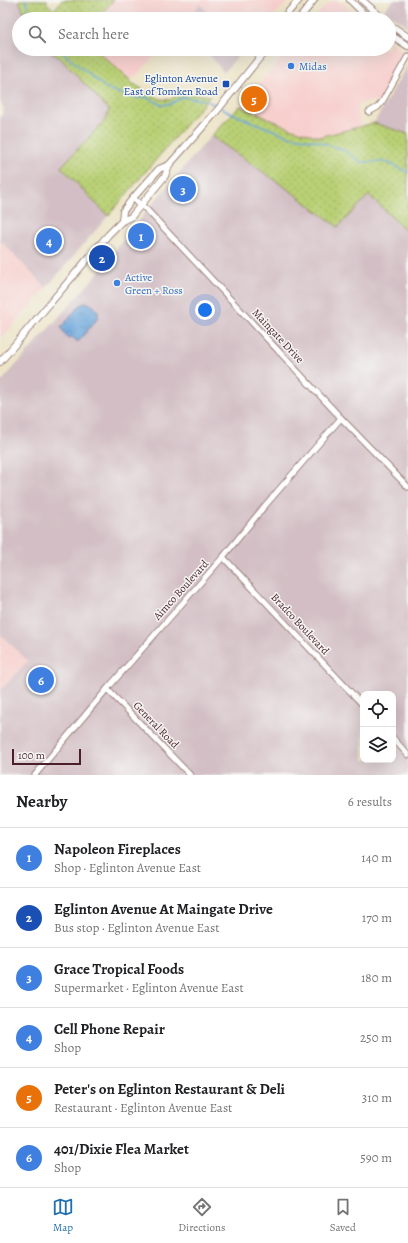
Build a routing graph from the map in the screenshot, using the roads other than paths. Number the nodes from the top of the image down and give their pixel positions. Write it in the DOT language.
graph roads {
  1 [pos="299,0"];
  2 [pos="315,0"];
  3 [pos="350,0"];
  4 [pos="362,0"];
  5 [pos="288,12"];
  6 [pos="305,12"];
  7 [pos="362,12"];
  8 [pos="375,12"];
  9 [pos="396,29"];
  10 [pos="408,37"];
  11 [pos="396,38"];
  12 [pos="408,46"];
  13 [pos="261,56"];
  14 [pos="408,56"];
  15 [pos="369,112"];
  16 [pos="169,165"];
  17 [pos="133,198"];
  18 [pos="141,205"];
  19 [pos="122,221"];
  20 [pos="0,362"];
  21 [pos="341,418"];
  22 [pos="408,486"];
  23 [pos="223,557"];
  24 [pos="107,689"];
  25 [pos="360,702"];
  26 [pos="396,741"];
  27 [pos="408,755"];
  28 [pos="35,775"];
  29 [pos="190,775"];
  1 -- 5 [label="main road"];
  2 -- 6 [label="main road"];
  3 -- 7 [label="main road"];
  4 -- 8 [label="main road"];
  9 -- 10 [label="main road"];
  11 -- 12 [label="main road"];
  13 -- 16 [label="main road"];
  14 -- 15 [label="street"];
  16 -- 17 [label="main road"];
  16 -- 18 [label="main road"];
  17 -- 18 [label="street, Maingate Drive"];
  17 -- 19 [label="main road"];
  18 -- 19 [label="main road"];
  18 -- 21 [label="street, Maingate Drive"];
  19 -- 20 [label="main road"];
  21 -- 22 [label="street, Maingate Drive"];
  21 -- 23 [label="street, Aimco Boulevard"];
  23 -- 24 [label="street, Aimco Boulevard"];
  23 -- 25 [label="street, Bradco Boulevard"];
  24 -- 28 [label="street, Aimco Boulevard"];
  24 -- 29 [label="street, General Road"];
  26 -- 27 [label="street"];
}
